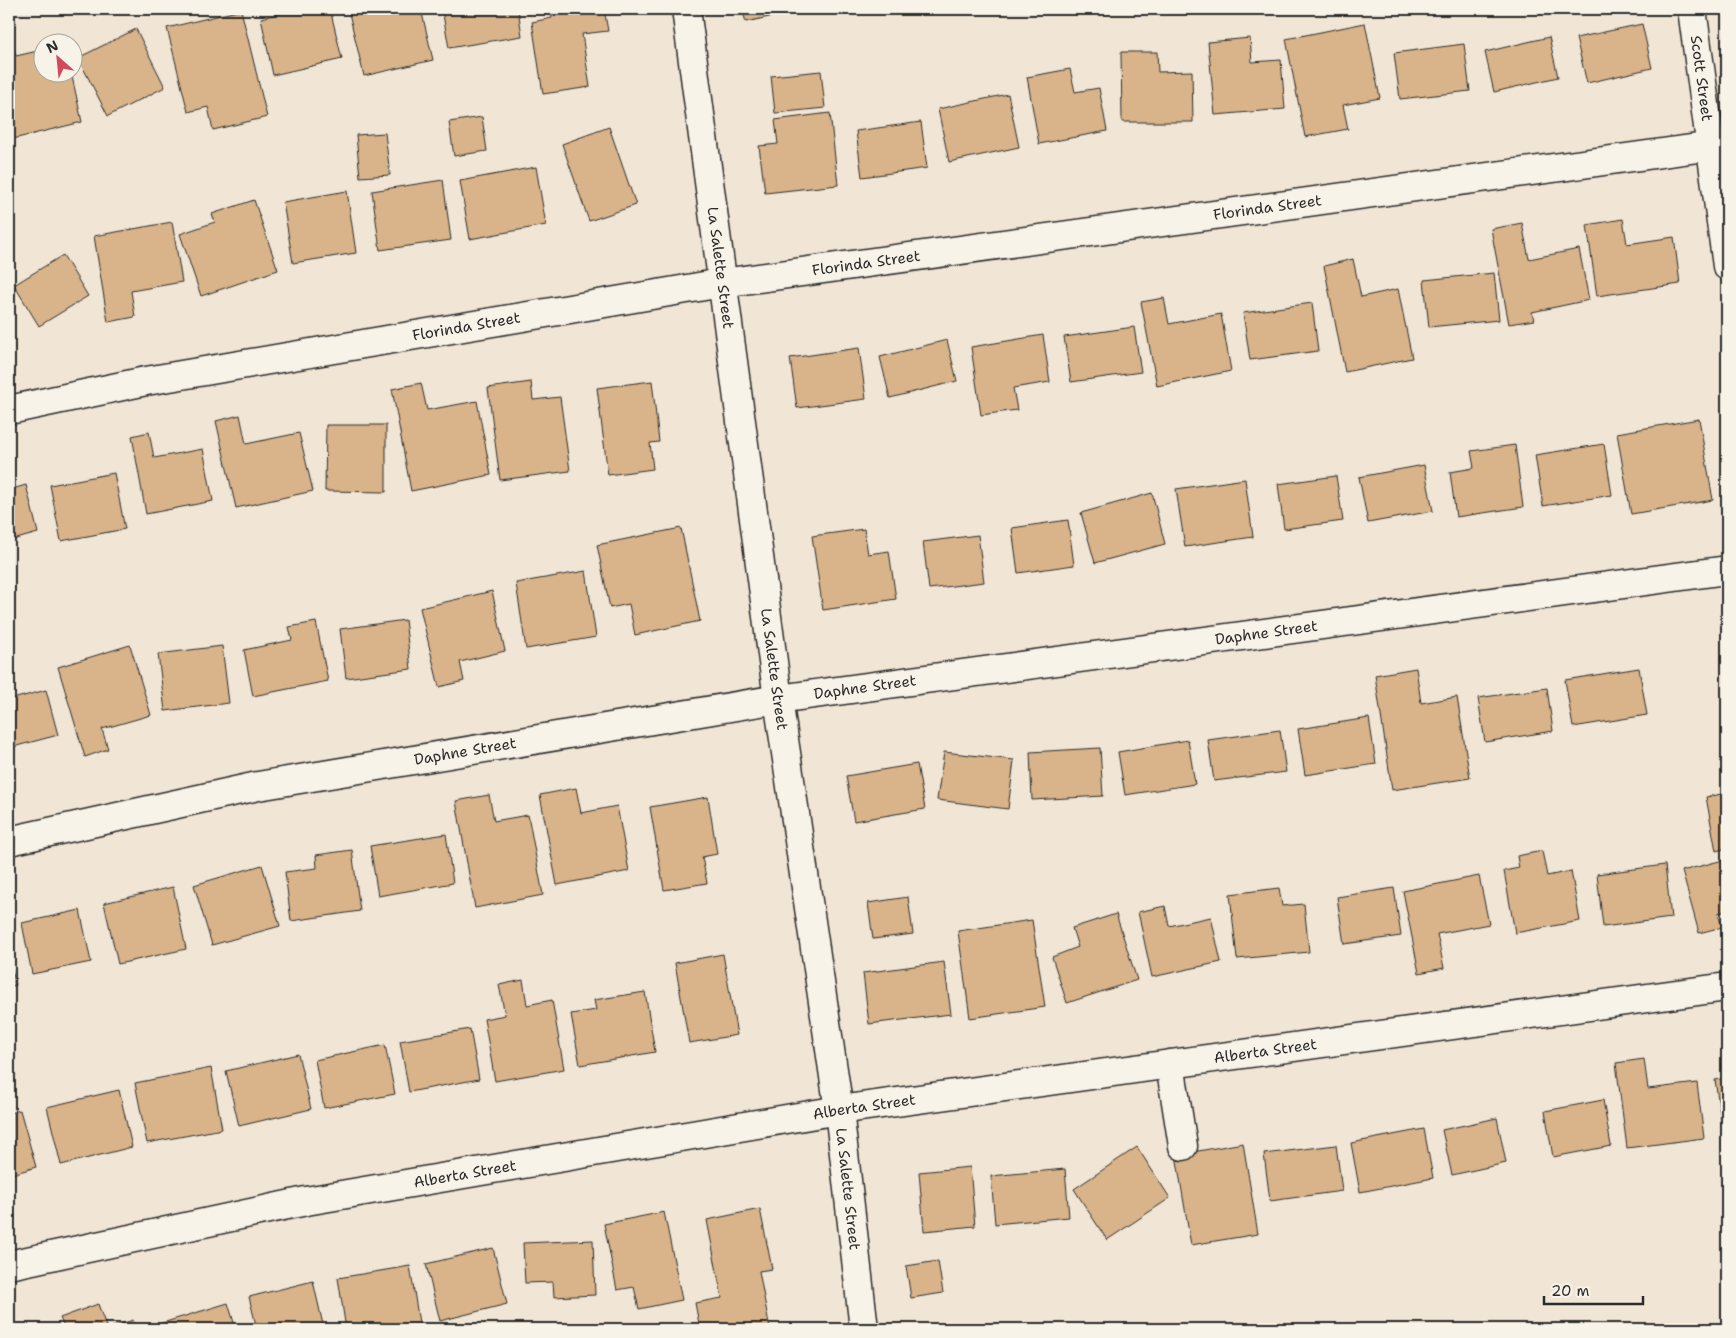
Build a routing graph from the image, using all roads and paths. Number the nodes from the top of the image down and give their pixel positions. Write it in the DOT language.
graph roads {
  1 [pos="686,9"];
  2 [pos="1692,9"];
  3 [pos="1719,145"];
  4 [pos="1727,266"];
  5 [pos="722,283"];
  6 [pos="9,410"];
  7 [pos="1727,570"];
  8 [pos="778,699"];
  9 [pos="9,840"];
  10 [pos="1727,987"];
  11 [pos="1170,1064"];
  12 [pos="839,1110"];
  13 [pos="1183,1146"];
  14 [pos="9,1265"];
  15 [pos="864,1329"];
  1 -- 5 [label="street, La Salette Street"];
  2 -- 3 [label="street, Scott Street"];
  3 -- 4 [label="street, Scott Street"];
  3 -- 5 [label="street, Florinda Street"];
  5 -- 6 [label="street, Florinda Street"];
  5 -- 8 [label="street, La Salette Street"];
  7 -- 8 [label="street, Daphne Street"];
  8 -- 9 [label="street, Daphne Street"];
  8 -- 12 [label="street, La Salette Street"];
  10 -- 11 [label="street, Alberta Street"];
  11 -- 12 [label="street, Alberta Street"];
  11 -- 13 [label="street"];
  12 -- 14 [label="street, Alberta Street"];
  12 -- 15 [label="street, La Salette Street"];
}
